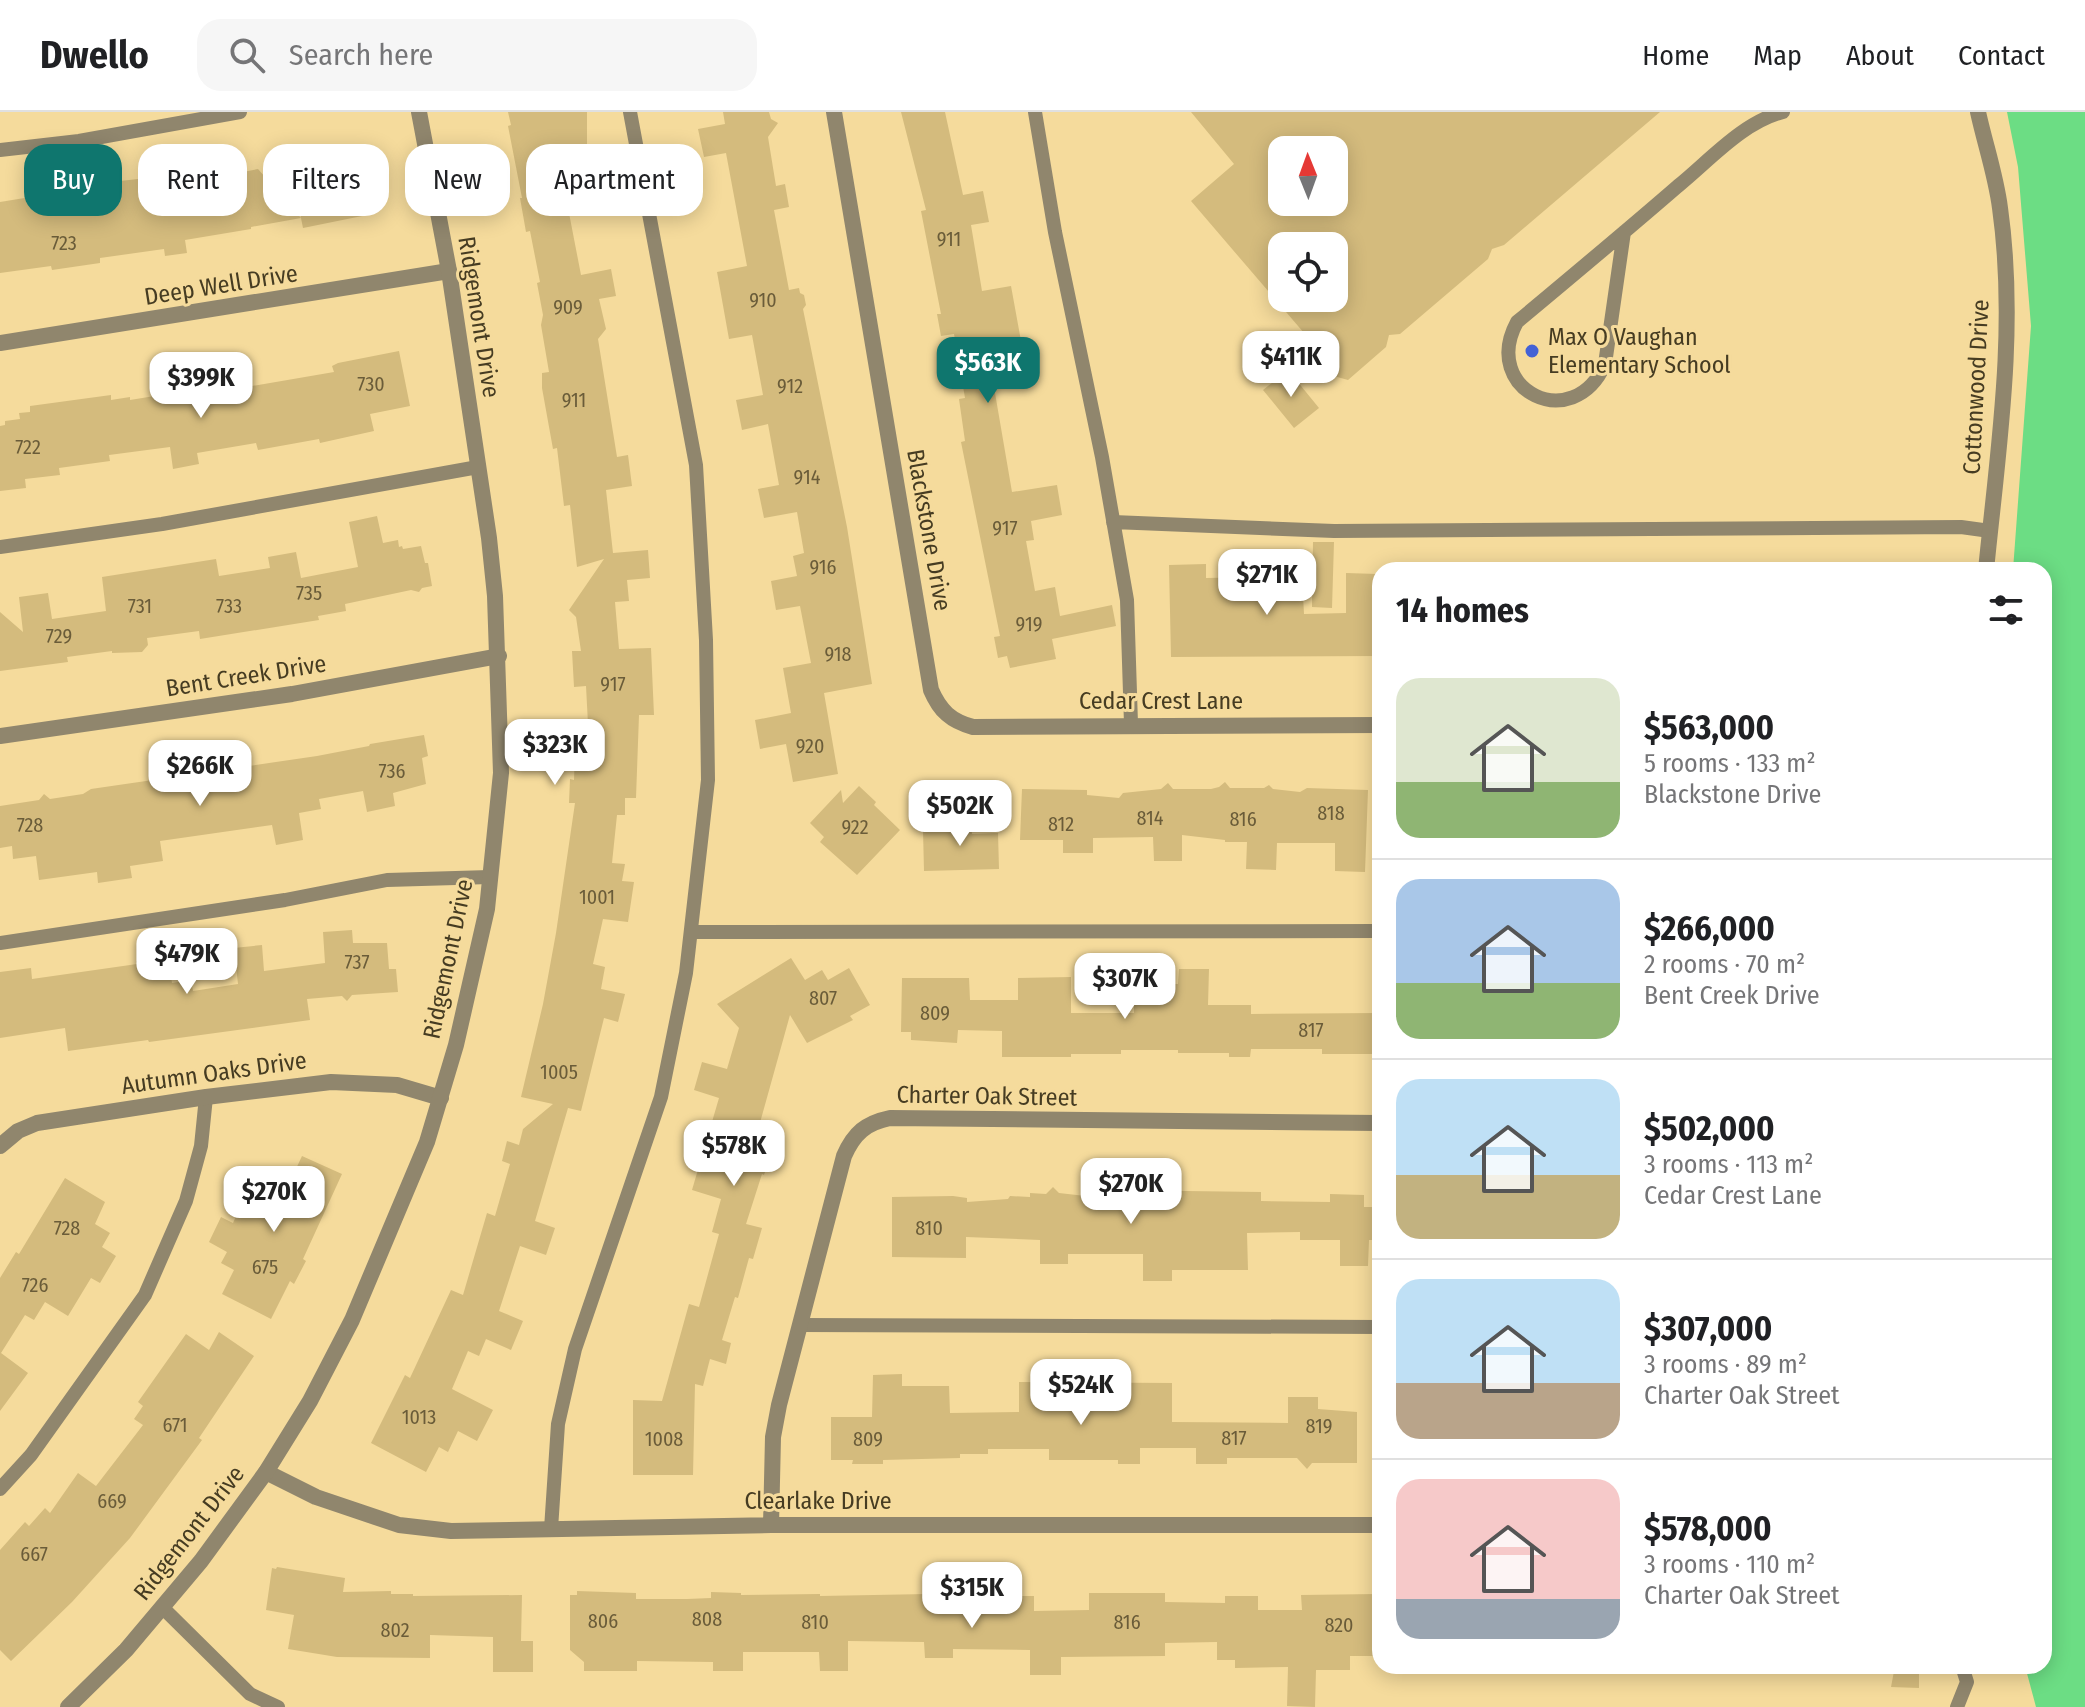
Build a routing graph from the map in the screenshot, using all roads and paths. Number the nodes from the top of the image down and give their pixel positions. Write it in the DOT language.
graph roads {
  1 [pos="240,112"];
  2 [pos="419,112"];
  3 [pos="630,112"];
  4 [pos="834,112"];
  5 [pos="1035,112"];
  6 [pos="1783,112"];
  7 [pos="1978,112"];
  8 [pos="0,150"];
  9 [pos="1624,232"];
  10 [pos="449,271"];
  11 [pos="0,343"];
  12 [pos="478,467"];
  13 [pos="1113,522"];
  14 [pos="1990,531"];
  15 [pos="0,547"];
  16 [pos="1987,562"];
  17 [pos="499,656"];
  18 [pos="946,715"];
  19 [pos="1131,724"];
  20 [pos="1372,725"];
  21 [pos="0,736"];
  22 [pos="490,877"];
  23 [pos="1372,931"];
  24 [pos="691,932"];
  25 [pos="0,943"];
  26 [pos="206,1097"];
  27 [pos="441,1098"];
  28 [pos="1372,1123"];
  29 [pos="0,1146"];
  30 [pos="800,1325"];
  31 [pos="1372,1327"];
  32 [pos="266,1472"];
  33 [pos="0,1489"];
  34 [pos="771,1525"];
  35 [pos="1372,1525"];
  36 [pos="551,1529"];
  37 [pos="163,1608"];
  38 [pos="1964,1674"];
  39 [pos="68,1707"];
  40 [pos="278,1707"];
  41 [pos="1957,1707"];
  1 -- 8 [label="lane"];
  2 -- 10 [label="street, Ridgemont Drive"];
  3 -- 24 [label="lane"];
  4 -- 18 [label="street, Blackstone Drive"];
  5 -- 13 [label="lane"];
  6 -- 9 [label="lane"];
  7 -- 14 [label="street, Cottonwood Drive"];
  9 -- 9 [label="lane"];
  10 -- 11 [label="street, Deep Well Drive"];
  10 -- 12 [label="street, Ridgemont Drive"];
  12 -- 15 [label="lane"];
  12 -- 17 [label="street, Ridgemont Drive"];
  13 -- 14 [label="lane"];
  13 -- 19 [label="lane"];
  14 -- 16 [label="street, Cottonwood Drive"];
  17 -- 21 [label="street, Bent Creek Drive"];
  17 -- 22 [label="street, Ridgemont Drive"];
  18 -- 19 [label="street, Cedar Crest Lane"];
  19 -- 20 [label="street, Cedar Crest Lane"];
  22 -- 25 [label="lane"];
  22 -- 27 [label="street, Ridgemont Drive"];
  23 -- 24 [label="lane"];
  24 -- 36 [label="lane"];
  26 -- 27 [label="street, Autumn Oaks Drive"];
  26 -- 29 [label="street, Autumn Oaks Drive"];
  26 -- 33 [label="lane"];
  27 -- 32 [label="street, Ridgemont Drive"];
  28 -- 30 [label="street, Charter Oak Street"];
  30 -- 31 [label="lane"];
  30 -- 34 [label="street, Charter Oak Street"];
  32 -- 36 [label="street, Clearlake Drive"];
  32 -- 37 [label="street, Ridgemont Drive"];
  34 -- 35 [label="street, Clearlake Drive"];
  34 -- 36 [label="street, Clearlake Drive"];
  37 -- 39 [label="street, Ridgemont Drive"];
  37 -- 40 [label="lane"];
  38 -- 41 [label="lane"];
}
